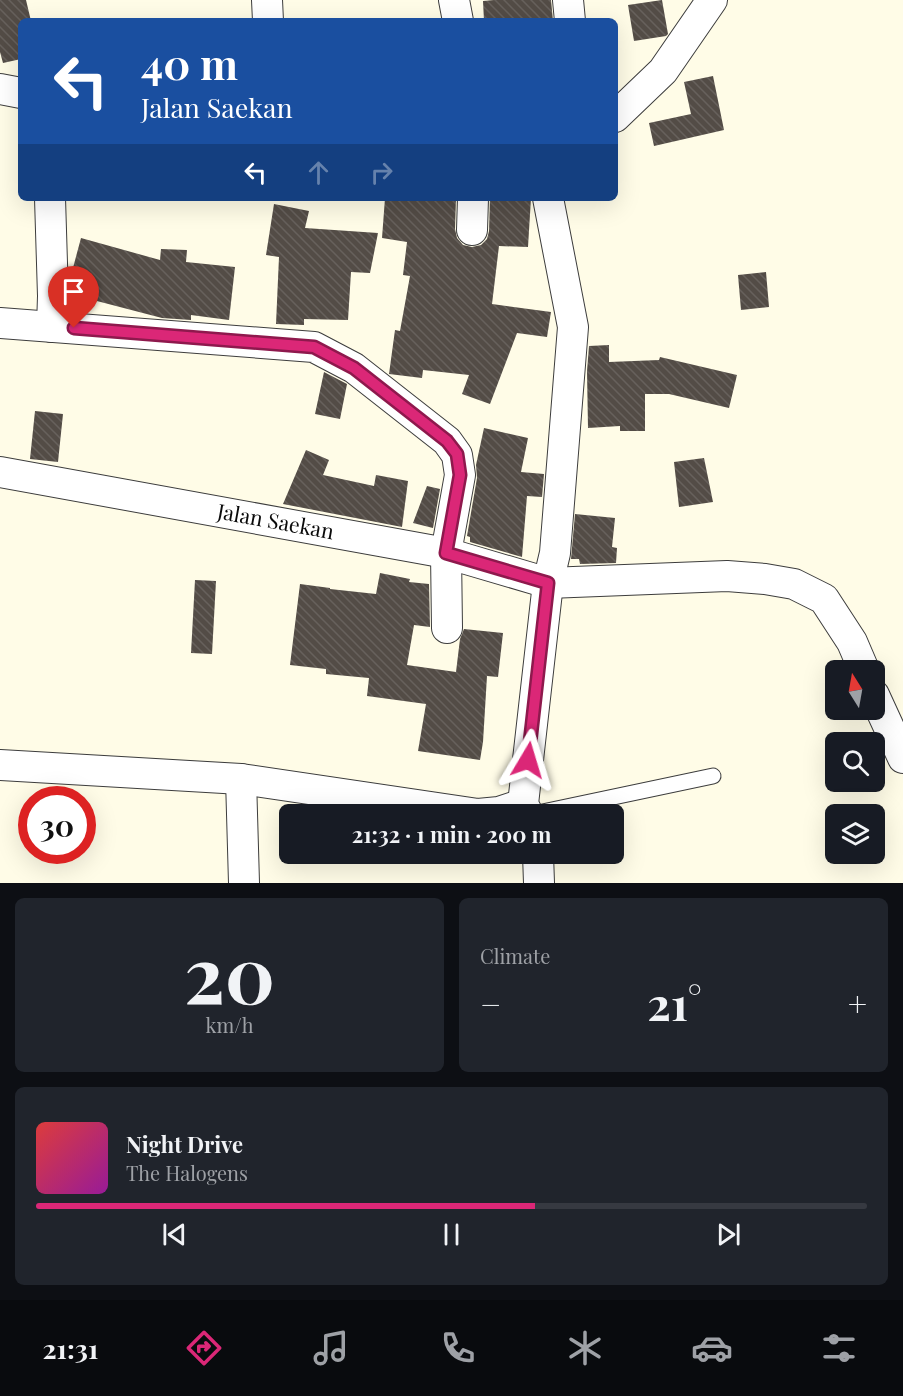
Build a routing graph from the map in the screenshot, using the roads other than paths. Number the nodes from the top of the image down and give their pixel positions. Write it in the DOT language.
graph roads {
  1 [pos="267,0"];
  2 [pos="454,0"];
  3 [pos="568,0"];
  4 [pos="712,0"];
  5 [pos="268,18"];
  6 [pos="457,18"];
  7 [pos="570,18"];
  8 [pos="0,89"];
  9 [pos="18,92"];
  10 [pos="618,114"];
  11 [pos="51,201"];
  12 [pos="473,201"];
  13 [pos="549,201"];
  14 [pos="472,230"];
  15 [pos="0,323"];
  16 [pos="52,327"];
  17 [pos="0,472"];
  18 [pos="446,553"];
  19 [pos="548,583"];
  20 [pos="447,628"];
  21 [pos="860,660"];
  22 [pos="885,719"];
  23 [pos="903,758"];
  24 [pos="0,765"];
  25 [pos="713,776"];
  26 [pos="241,779"];
  27 [pos="410,804"];
  28 [pos="529,804"];
  29 [pos="565,804"];
  30 [pos="538,864"];
  31 [pos="244,883"];
  32 [pos="539,883"];
  1 -- 5 [label="street"];
  2 -- 6 [label="street"];
  3 -- 7 [label="street"];
  4 -- 10 [label="street"];
  8 -- 9 [label="street"];
  11 -- 16 [label="street"];
  12 -- 14 [label="street"];
  13 -- 19 [label="street"];
  15 -- 16 [label="street"];
  16 -- 18 [label="street"];
  17 -- 18 [label="street, Jalan Saekan"];
  18 -- 19 [label="street, Jalan Saekan"];
  18 -- 20 [label="street"];
  19 -- 21 [label="street, Jalan Saekan"];
  19 -- 28 [label="street"];
  22 -- 23 [label="street"];
  24 -- 26 [label="street"];
  25 -- 29 [label="lane"];
  26 -- 27 [label="street"];
  26 -- 31 [label="street"];
  30 -- 32 [label="street"];
}
